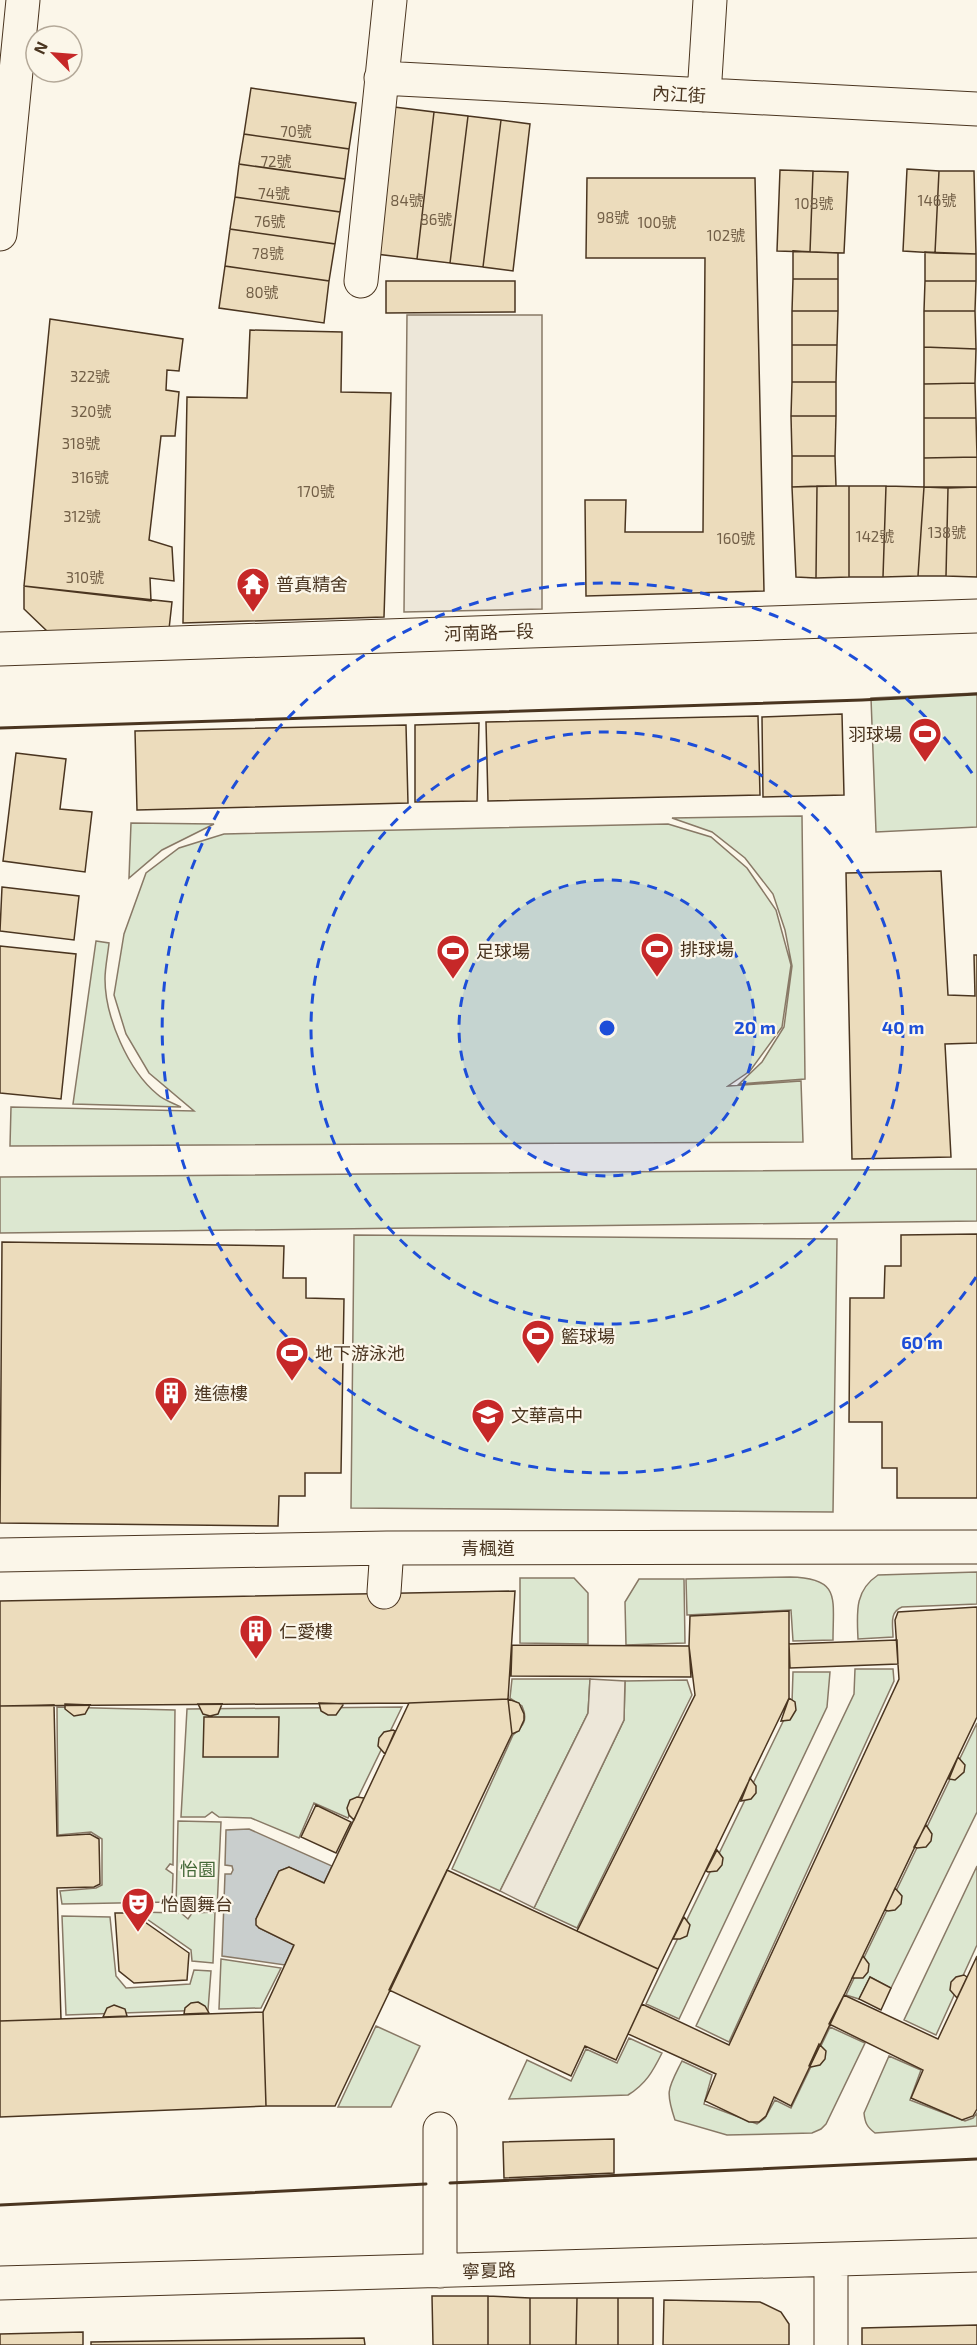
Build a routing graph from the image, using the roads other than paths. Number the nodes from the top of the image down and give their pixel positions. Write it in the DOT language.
graph roads {
  1 [pos="23,0"];
  2 [pos="390,0"];
  3 [pos="710,0"];
  4 [pos="381,78"];
  5 [pos="704,95"];
  6 [pos="977,109"];
  7 [pos="0,234"];
  8 [pos="361,281"];
  9 [pos="977,616"];
  10 [pos="0,649"];
  11 [pos="977,1547"];
  12 [pos="387,1548"];
  13 [pos="0,1555"];
  14 [pos="384,1592"];
  15 [pos="440,2129"];
  16 [pos="977,2255"];
  17 [pos="831,2259"];
  18 [pos="440,2271"];
  19 [pos="0,2283"];
  20 [pos="831,2345"];
  1 -- 7 [label="street"];
  2 -- 4 [label="street"];
  3 -- 5 [label="street"];
  4 -- 5 [label="street, 內江街"];
  4 -- 8 [label="street"];
  5 -- 6 [label="street, 內江街"];
  9 -- 10 [label="street, 河南路一段"];
  11 -- 12 [label="street, 青楓道"];
  12 -- 13 [label="street, 青楓道"];
  12 -- 14 [label="street"];
  15 -- 18 [label="street"];
  16 -- 17 [label="street, 寧夏路"];
  17 -- 18 [label="street, 寧夏路"];
  17 -- 20 [label="street"];
  18 -- 19 [label="street, 寧夏路"];
}
